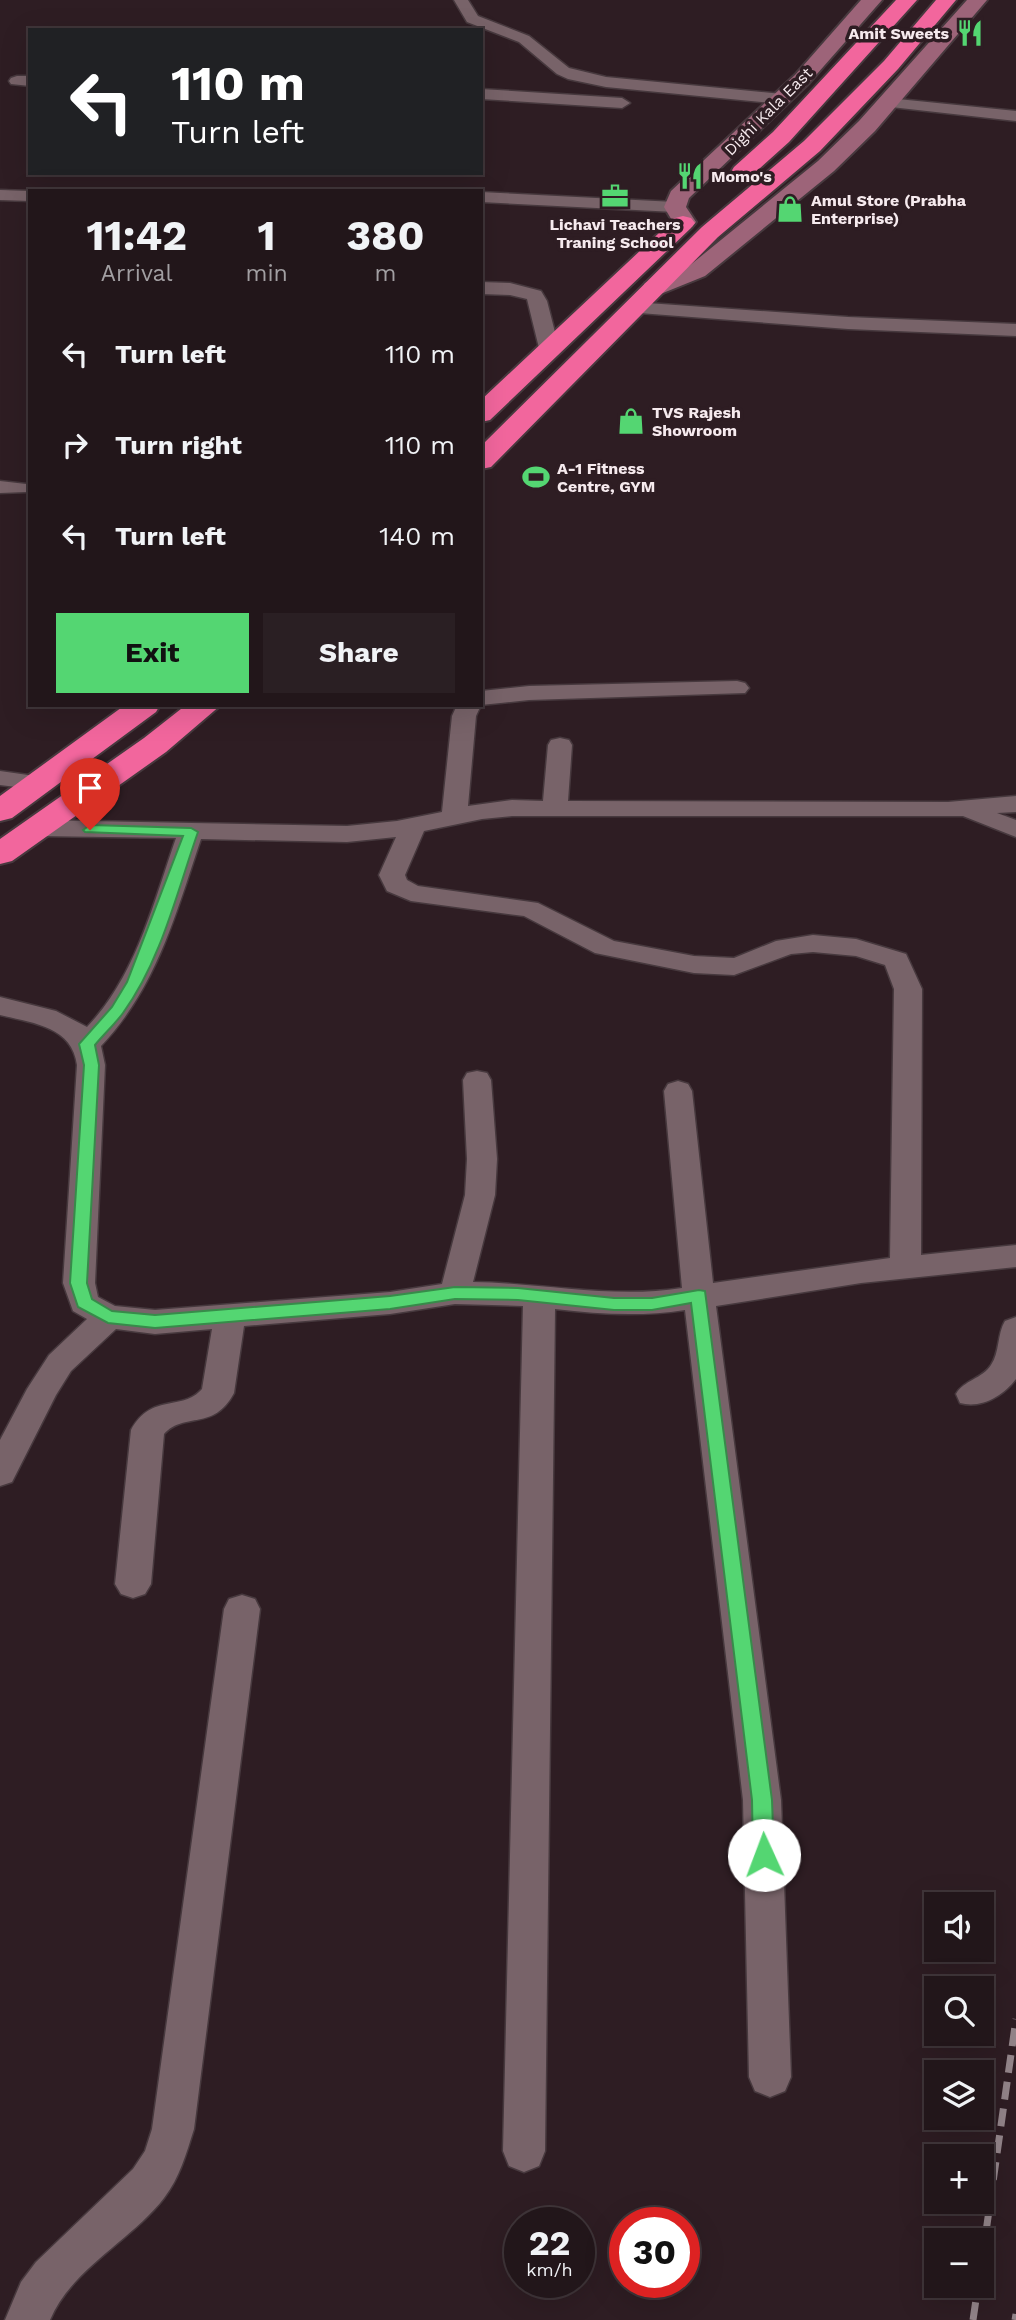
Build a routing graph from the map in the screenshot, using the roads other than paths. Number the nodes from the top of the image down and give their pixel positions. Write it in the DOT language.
graph roads {
  1 [pos="461,0"];
  2 [pos="872,0"];
  3 [pos="907,0"];
  4 [pos="946,0"];
  5 [pos="977,0"];
  6 [pos="483,94"];
  7 [pos="782,99"];
  8 [pos="888,103"];
  9 [pos="643,104"];
  10 [pos="738,112"];
  11 [pos="766,114"];
  12 [pos="1016,116"];
  13 [pos="726,186"];
  14 [pos="0,195"];
  15 [pos="28,196"];
  16 [pos="483,197"];
  17 [pos="705,204"];
  18 [pos="680,214"];
  19 [pos="483,288"];
  20 [pos="654,288"];
  21 [pos="634,309"];
  22 [pos="1016,330"];
  23 [pos="549,348"];
  24 [pos="483,412"];
  25 [pos="483,459"];
  26 [pos="737,688"];
  27 [pos="483,698"];
  28 [pos="142,707"];
  29 [pos="203,707"];
  30 [pos="468,707"];
  31 [pos="560,745"];
  32 [pos="0,778"];
  33 [pos="40,783"];
  34 [pos="1016,804"];
  35 [pos="555,808"];
  36 [pos="963,810"];
  37 [pos="0,811"];
  38 [pos="454,816"];
  39 [pos="414,825"];
  40 [pos="39,828"];
  41 [pos="1016,829"];
  42 [pos="191,832"];
  43 [pos="0,854"];
  44 [pos="0,1006"];
  45 [pos="87,1044"];
  46 [pos="477,1080"];
  47 [pos="678,1091"];
  48 [pos="1016,1256"];
  49 [pos="905,1267"];
  50 [pos="455,1293"];
  51 [pos="539,1296"];
  52 [pos="699,1296"];
  53 [pos="230,1315"];
  54 [pos="108,1317"];
  55 [pos="1016,1329"];
  56 [pos="972,1394"];
  57 [pos="0,1473"];
  58 [pos="134,1584"];
  59 [pos="242,1609"];
  60 [pos="770,2077"];
  61 [pos="524,2151"];
  62 [pos="27,2320"];
  1 -- 7 [label="street"];
  2 -- 7 [label="street, Dighi Kala East"];
  3 -- 13 [label="highway"];
  4 -- 20 [label="highway"];
  5 -- 8 [label="street"];
  6 -- 9 [label="street"];
  7 -- 11 [label="street, Dighi Kala East"];
  8 -- 12 [label="street"];
  8 -- 20 [label="street"];
  10 -- 11 [label="street"];
  11 -- 18 [label="street, Dighi Kala East"];
  14 -- 15 [label="street"];
  16 -- 18 [label="street"];
  17 -- 18 [label="highway"];
  18 -- 23 [label="highway"];
  19 -- 23 [label="street"];
  20 -- 21 [label="highway"];
  21 -- 22 [label="street"];
  21 -- 25 [label="highway"];
  23 -- 24 [label="highway"];
  26 -- 27 [label="street"];
  28 -- 33 [label="highway"];
  29 -- 40 [label="highway"];
  30 -- 38 [label="street"];
  31 -- 35 [label="street"];
  32 -- 33 [label="street"];
  33 -- 37 [label="highway"];
  34 -- 36 [label="street"];
  35 -- 36 [label="street"];
  35 -- 38 [label="street"];
  36 -- 41 [label="street"];
  38 -- 39 [label="street"];
  39 -- 42 [label="street"];
  39 -- 49 [label="street"];
  40 -- 42 [label="street"];
  40 -- 43 [label="highway"];
  42 -- 45 [label="street"];
  44 -- 45 [label="street"];
  45 -- 54 [label="street"];
  46 -- 50 [label="street"];
  47 -- 52 [label="street"];
  48 -- 49 [label="street"];
  49 -- 52 [label="street"];
  50 -- 51 [label="street"];
  50 -- 53 [label="street"];
  51 -- 52 [label="street"];
  51 -- 61 [label="street"];
  52 -- 60 [label="street"];
  53 -- 54 [label="street"];
  53 -- 58 [label="street"];
  54 -- 57 [label="street"];
  55 -- 56 [label="street"];
  59 -- 62 [label="street"];
}
